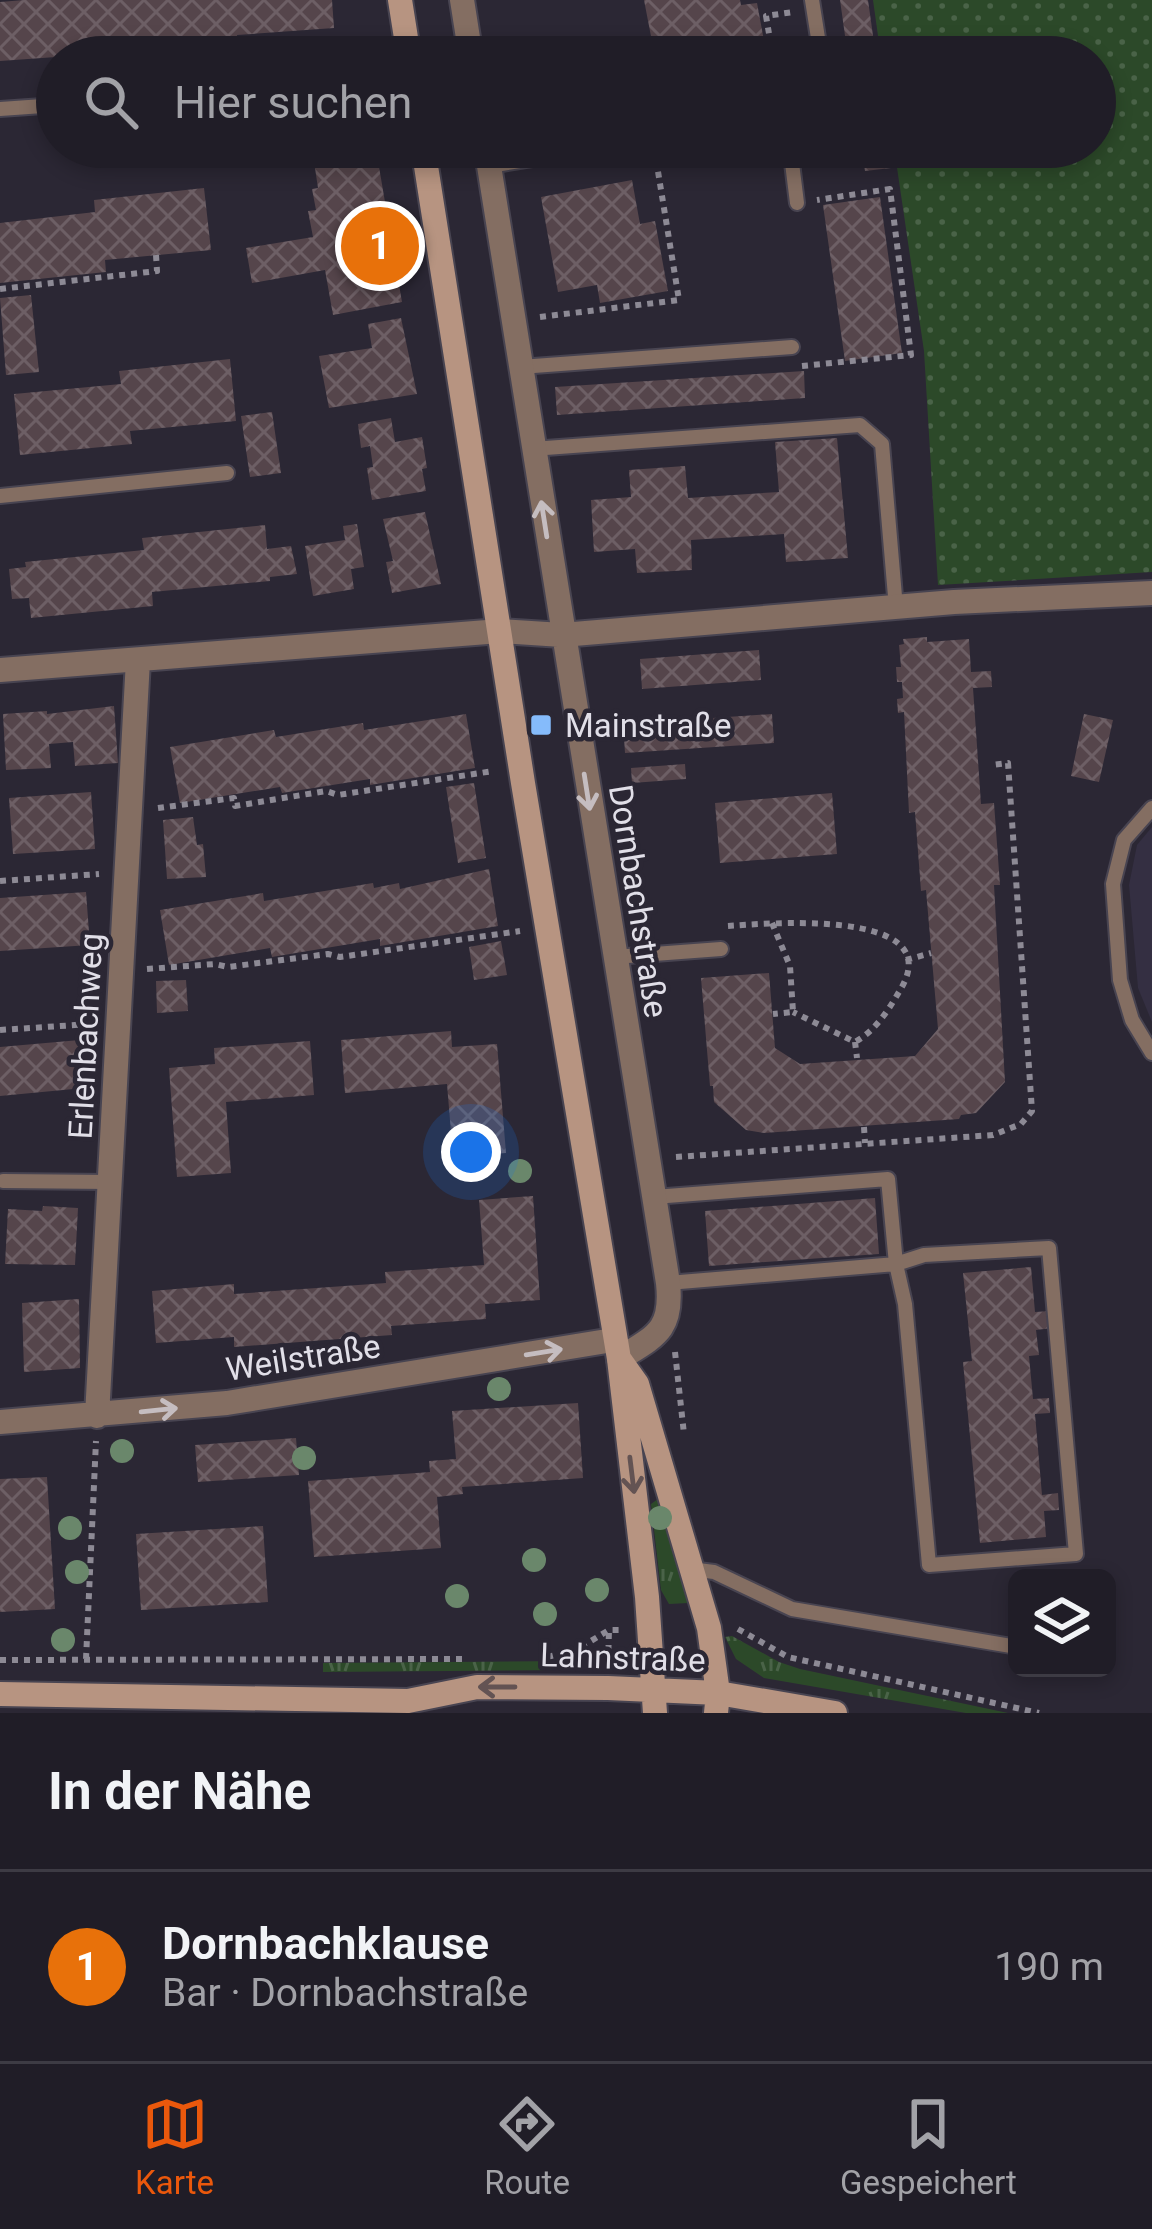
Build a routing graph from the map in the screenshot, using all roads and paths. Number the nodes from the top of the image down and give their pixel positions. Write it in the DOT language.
graph roads {
  1 [pos="400,0"];
  2 [pos="462,0"];
  3 [pos="813,5"];
  4 [pos="406,36"];
  5 [pos="468,36"];
  6 [pos="767,36"];
  7 [pos="817,36"];
  8 [pos="36,106"];
  9 [pos="0,109"];
  10 [pos="426,168"];
  11 [pos="489,168"];
  12 [pos="658,168"];
  13 [pos="793,168"];
  14 [pos="797,202"];
  15 [pos="668,231"];
  16 [pos="658,233"];
  17 [pos="156,254"];
  18 [pos="0,289"];
  19 [pos="512,320"];
  20 [pos="792,347"];
  21 [pos="520,367"];
  22 [pos="532,449"];
  23 [pos="227,472"];
  24 [pos="0,496"];
  25 [pos="1152,593"];
  26 [pos="896,608"];
  27 [pos="500,631"];
  28 [pos="562,634"];
  29 [pos="138,660"];
  30 [pos="0,670"];
  31 [pos="992,765"];
  32 [pos="520,767"];
  33 [pos="131,802"];
  34 [pos="1152,808"];
  35 [pos="127,872"];
  36 [pos="0,881"];
  37 [pos="772,923"];
  38 [pos="548,927"];
  39 [pos="726,927"];
  40 [pos="722,950"];
  41 [pos="931,953"];
  42 [pos="614,957"];
  43 [pos="907,960"];
  44 [pos="122,967"];
  45 [pos="794,1012"];
  46 [pos="772,1014"];
  47 [pos="118,1022"];
  48 [pos="0,1030"];
  49 [pos="855,1042"];
  50 [pos="1152,1053"];
  51 [pos="857,1058"];
  52 [pos="864,1126"];
  53 [pos="865,1144"];
  54 [pos="648,1160"];
  55 [pos="3,1181"];
  56 [pos="110,1182"];
  57 [pos="654,1197"];
  58 [pos="896,1264"];
  59 [pos="668,1283"];
  60 [pos="616,1349"];
  61 [pos="97,1416"];
  62 [pos="0,1422"];
  63 [pos="690,1570"];
  64 [pos="709,1628"];
  65 [pos="609,1630"];
  66 [pos="1008,1646"];
  67 [pos="544,1658"];
  68 [pos="86,1659"];
  69 [pos="472,1659"];
  70 [pos="0,1660"];
  71 [pos="0,1694"];
  72 [pos="408,1701"];
  73 [pos="656,1702"];
  74 [pos="717,1703"];
  75 [pos="438,1713"];
  76 [pos="835,1713"];
  77 [pos="1039,1713"];
  1 -- 4 [label="street"];
  2 -- 5 [label="street"];
  3 -- 6 [label="path"];
  3 -- 7 [label="lane"];
  8 -- 9 [label="lane"];
  10 -- 27 [label="street"];
  11 -- 19 [label="street, Dornbachstraße"];
  12 -- 15 [label="path"];
  13 -- 14 [label="lane"];
  14 -- 20 [label="path"];
  15 -- 16 [label="path"];
  15 -- 19 [label="path"];
  17 -- 18 [label="path"];
  19 -- 21 [label="street, Dornbachstraße"];
  20 -- 21 [label="lane"];
  21 -- 22 [label="street, Dornbachstraße"];
  22 -- 26 [label="lane"];
  28 -- 22 [label="street, Dornbachstraße, one-way"];
  23 -- 24 [label="lane"];
  25 -- 26 [label="street"];
  26 -- 28 [label="street"];
  27 -- 28 [label="street"];
  27 -- 29 [label="street"];
  27 -- 32 [label="street"];
  28 -- 42 [label="street, Dornbachstraße, one-way"];
  29 -- 30 [label="street"];
  29 -- 33 [label="street, Erlenbachweg"];
  31 -- 53 [label="path"];
  32 -- 33 [label="path"];
  32 -- 38 [label="street"];
  33 -- 35 [label="street, Erlenbachweg"];
  34 -- 50 [label="lane"];
  35 -- 36 [label="path"];
  35 -- 44 [label="street, Erlenbachweg"];
  37 -- 39 [label="path"];
  37 -- 43 [label="path"];
  37 -- 45 [label="path"];
  38 -- 44 [label="path"];
  38 -- 60 [label="street"];
  40 -- 42 [label="lane"];
  41 -- 43 [label="path"];
  42 -- 54 [label="street, Dornbachstraße"];
  43 -- 49 [label="path"];
  44 -- 47 [label="street, Erlenbachweg"];
  45 -- 46 [label="path"];
  45 -- 49 [label="path"];
  47 -- 48 [label="path"];
  47 -- 56 [label="street, Erlenbachweg"];
  49 -- 51 [label="path"];
  52 -- 53 [label="path"];
  53 -- 54 [label="path"];
  54 -- 57 [label="street, Dornbachstraße"];
  55 -- 56 [label="lane"];
  56 -- 61 [label="street, Erlenbachweg"];
  57 -- 58 [label="lane"];
  57 -- 59 [label="street, Dornbachstraße"];
  58 -- 58 [label="lane"];
  58 -- 59 [label="lane"];
  59 -- 60 [label="street, Dornbachstraße"];
  61 -- 60 [label="street, Weilstraße, one-way"];
  60 -- 63 [label="street"];
  60 -- 73 [label="street, one-way"];
  61 -- 62 [label="street, Weilstraße"];
  61 -- 68 [label="path"];
  63 -- 64 [label="street"];
  63 -- 66 [label="lane"];
  64 -- 74 [label="street"];
  64 -- 77 [label="path"];
  65 -- 67 [label="path"];
  68 -- 69 [label="path"];
  68 -- 70 [label="path"];
  71 -- 72 [label="street, Lahnstraße"];
  73 -- 72 [label="street, Lahnstraße, one-way"];
  72 -- 75 [label="street, Lahnstraße"];
  73 -- 74 [label="street, Lahnstraße"];
  74 -- 76 [label="street, Lahnstraße"];
}
